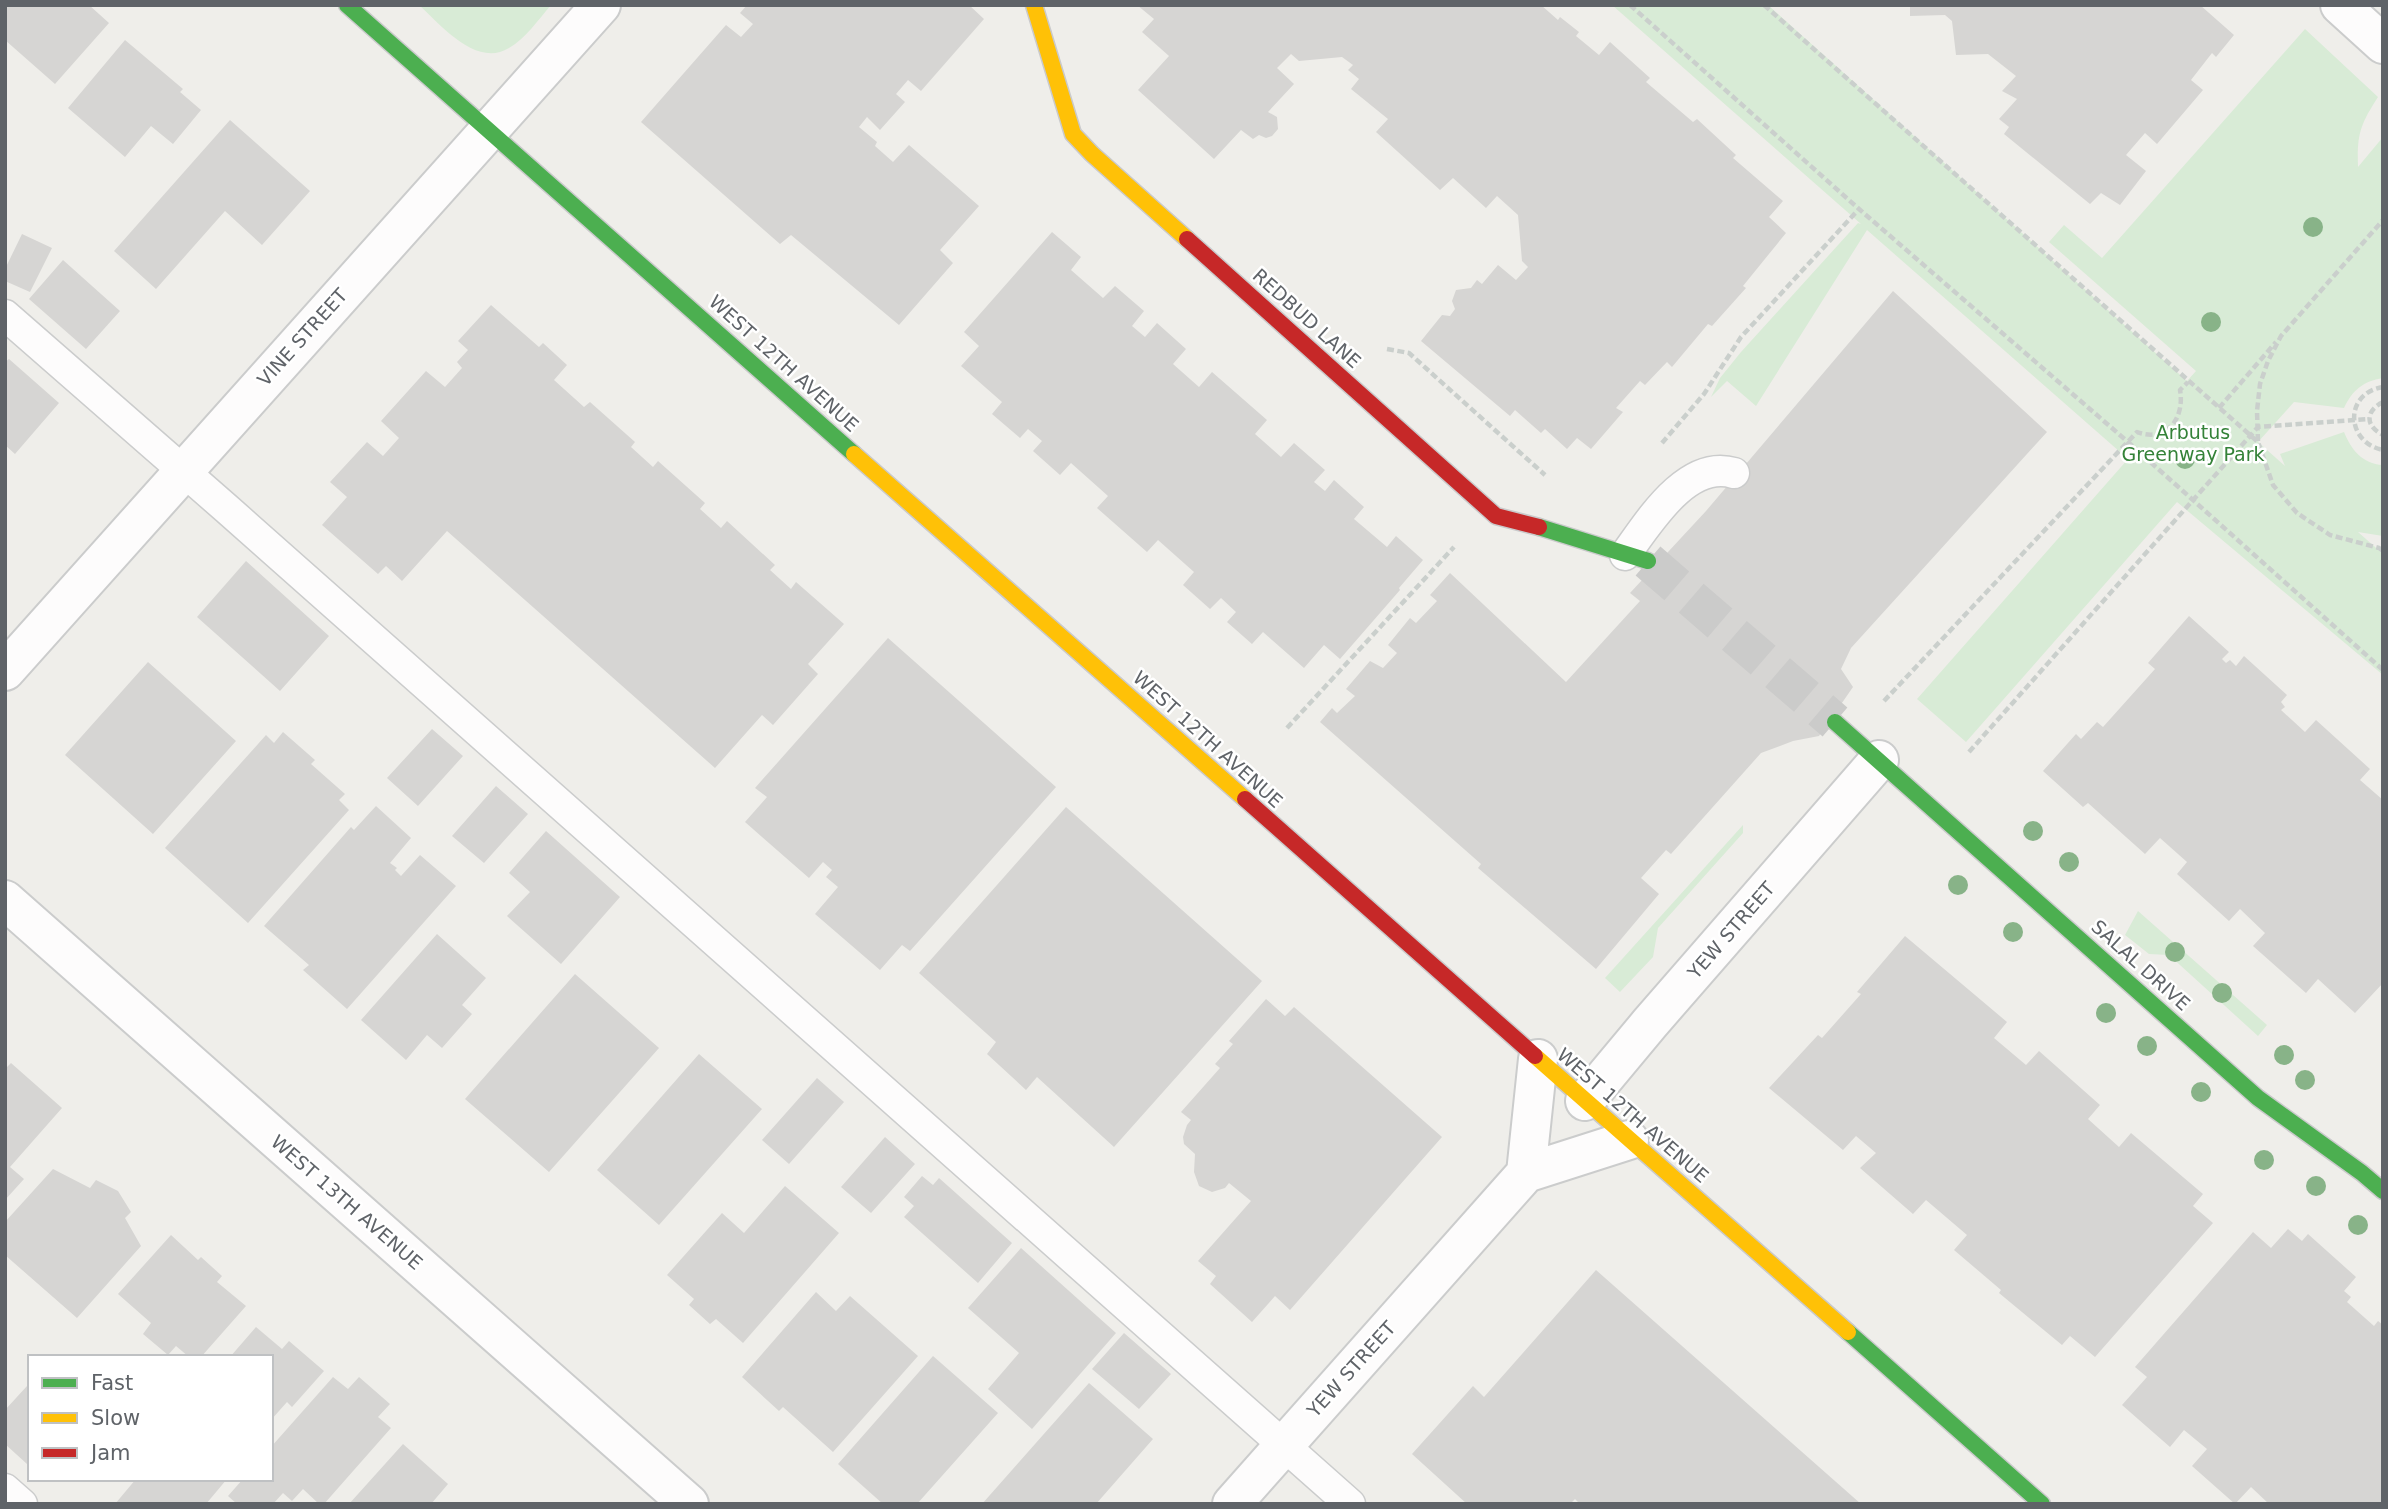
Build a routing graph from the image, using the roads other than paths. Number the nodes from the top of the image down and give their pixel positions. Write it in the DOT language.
graph roads {
  1 [pos="347,5"];
  2 [pos="601,5"];
  3 [pos="1034,5"];
  4 [pos="2340,5"];
  5 [pos="2383,44"];
  6 [pos="488,130"];
  7 [pos="5,315"];
  8 [pos="183,470"];
  9 [pos="1734,473"];
  10 [pos="1637,558"];
  11 [pos="5,671"];
  12 [pos="1835,722"];
  13 [pos="1866,749"];
  14 [pos="5,900"];
  15 [pos="1538,1059"];
  16 [pos="1585,1101"];
  17 [pos="1629,1140"];
  18 [pos="1526,1172"];
  19 [pos="2383,1191"];
  20 [pos="1284,1445"];
  21 [pos="5,1489"];
  22 [pos="22,1504"];
  23 [pos="689,1504"];
  24 [pos="1232,1504"];
  25 [pos="1350,1504"];
  26 [pos="2042,1504"];
  1 -- 6 [label="street, WEST 12TH AVENUE"];
  2 -- 6 [label="street, VINE STREET"];
  3 -- 10 [label="street, REDBUD LANE"];
  4 -- 5 [label="street"];
  6 -- 8 [label="street, VINE STREET"];
  6 -- 15 [label="street, WEST 12TH AVENUE"];
  7 -- 8 [label="lane"];
  8 -- 11 [label="street, VINE STREET"];
  8 -- 20 [label="lane"];
  9 -- 10 [label="lane"];
  12 -- 13 [label="street"];
  13 -- 16 [label="street, YEW STREET"];
  13 -- 19 [label="street, SALAL DRIVE"];
  14 -- 23 [label="street, WEST 13TH AVENUE"];
  15 -- 16 [label="street, WEST 12TH AVENUE"];
  15 -- 18 [label="street"];
  16 -- 17 [label="street, WEST 12TH AVENUE"];
  17 -- 18 [label="street"];
  17 -- 26 [label="street, WEST 12TH AVENUE"];
  18 -- 20 [label="street, YEW STREET"];
  20 -- 24 [label="street, YEW STREET"];
  20 -- 25 [label="lane"];
  21 -- 22 [label="lane"];
}
